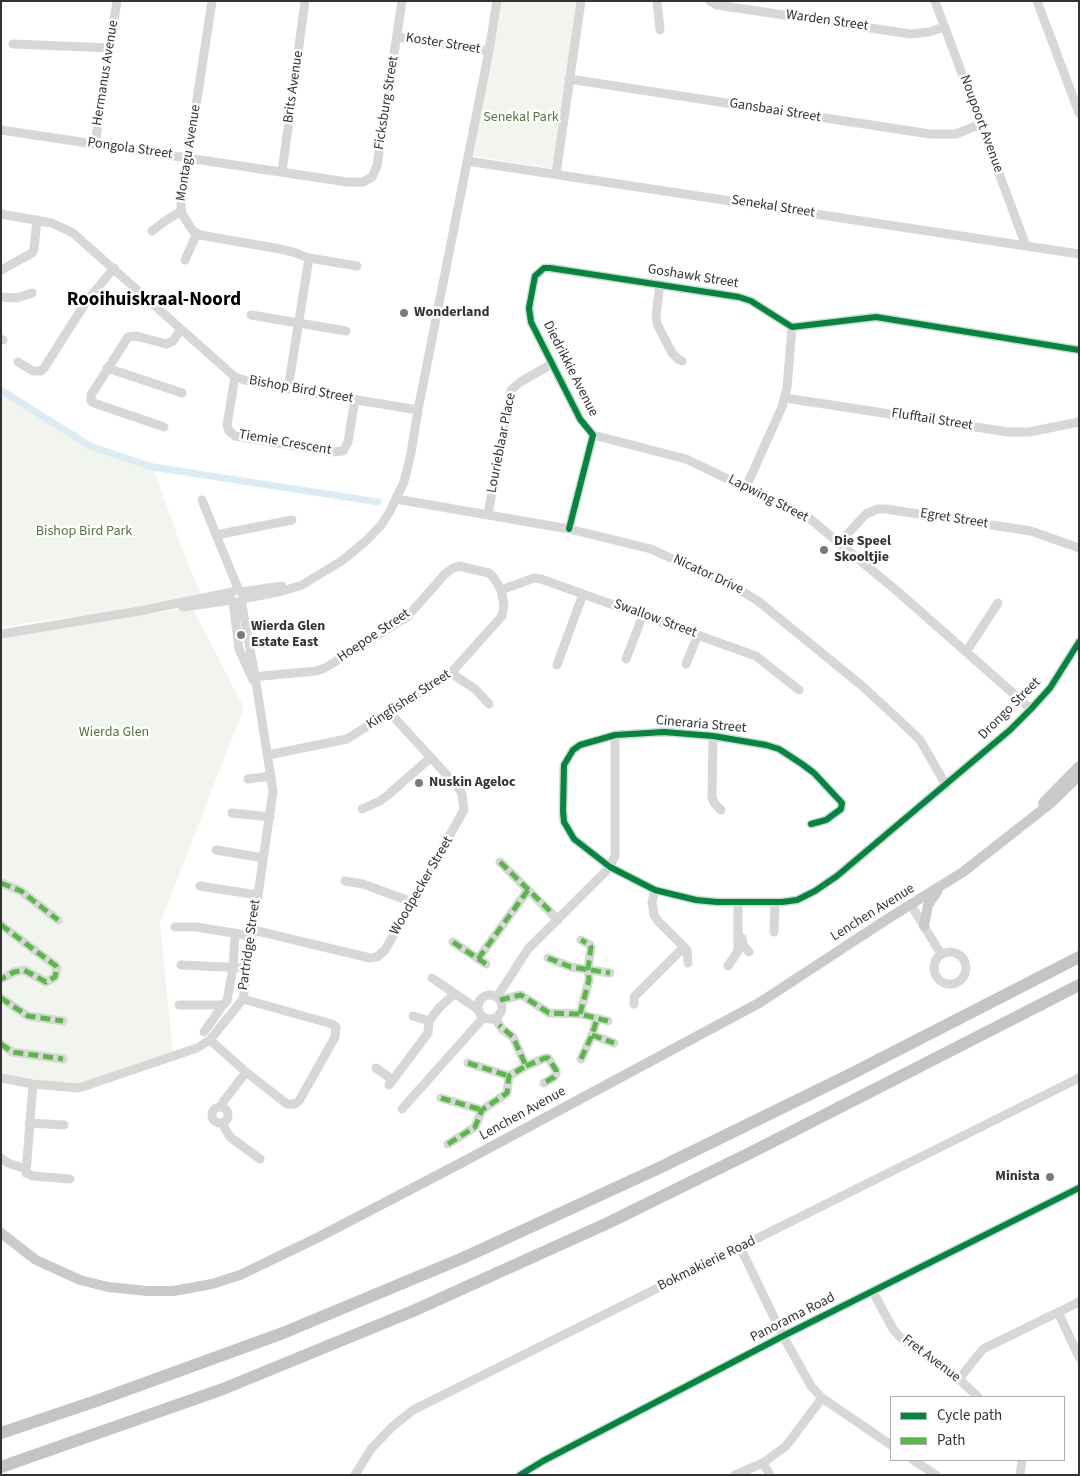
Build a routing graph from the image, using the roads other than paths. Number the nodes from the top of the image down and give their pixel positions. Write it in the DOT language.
graph roads {
  1 [pos="117,1"];
  2 [pos="212,1"];
  3 [pos="305,1"];
  4 [pos="402,1"];
  5 [pos="497,1"];
  6 [pos="581,1"];
  7 [pos="657,1"];
  8 [pos="710,1"];
  9 [pos="935,1"];
  10 [pos="1037,1"];
  11 [pos="944,26"];
  12 [pos="660,30"];
  13 [pos="397,37"];
  14 [pos="13,44"];
  15 [pos="110,48"];
  16 [pos="490,51"];
  17 [pos="569,79"];
  18 [pos="1079,113"];
  19 [pos="981,124"];
  20 [pos="1,130"];
  21 [pos="95,144"];
  22 [pos="189,158"];
  23 [pos="467,161"];
  24 [pos="282,172"];
  25 [pos="556,174"];
  26 [pos="347,182"];
  27 [pos="181,211"];
  28 [pos="1,214"];
  29 [pos="37,220"];
  30 [pos="152,231"];
  31 [pos="197,233"];
  32 [pos="1026,246"];
  33 [pos="1079,254"];
  34 [pos="309,258"];
  35 [pos="185,260"];
  36 [pos="357,266"];
  37 [pos="114,268"];
  38 [pos="1,270"];
  39 [pos="535,276"];
  40 [pos="660,284"];
  41 [pos="32,293"];
  42 [pos="1,297"];
  43 [pos="251,315"];
  44 [pos="298,323"];
  45 [pos="792,327"];
  46 [pos="181,329"];
  47 [pos="346,331"];
  48 [pos="1079,350"];
  49 [pos="682,361"];
  50 [pos="18,362"];
  51 [pos="552,364"];
  52 [pos="107,368"];
  53 [pos="235,377"];
  54 [pos="288,389"];
  55 [pos="182,392"];
  56 [pos="785,398"];
  57 [pos="355,400"];
  58 [pos="418,410"];
  59 [pos="1079,422"];
  60 [pos="164,427"];
  61 [pos="593,435"];
  62 [pos="746,487"];
  63 [pos="396,499"];
  64 [pos="202,500"];
  65 [pos="488,514"];
  66 [pos="292,520"];
  67 [pos="568,528"];
  68 [pos="216,535"];
  69 [pos="840,543"];
  70 [pos="1079,548"];
  71 [pos="311,579"];
  72 [pos="501,590"];
  73 [pos="582,594"];
  74 [pos="264,595"];
  75 [pos="237,596"];
  76 [pos="221,603"];
  77 [pos="998,603"];
  78 [pos="140,611"];
  79 [pos="643,615"];
  80 [pos="246,621"];
  81 [pos="234,622"];
  82 [pos="1,634"];
  83 [pos="698,635"];
  84 [pos="1079,642"];
  85 [pos="966,652"];
  86 [pos="626,659"];
  87 [pos="686,664"];
  88 [pos="557,665"];
  89 [pos="451,673"];
  90 [pos="254,679"];
  91 [pos="799,690"];
  92 [pos="489,704"];
  93 [pos="1031,709"];
  94 [pos="390,713"];
  95 [pos="615,735"];
  96 [pos="713,736"];
  97 [pos="268,755"];
  98 [pos="430,758"];
  99 [pos="1079,766"];
  100 [pos="271,776"];
  101 [pos="1079,776"];
  102 [pos="248,779"];
  103 [pos="946,784"];
  104 [pos="362,808"];
  105 [pos="721,810"];
  106 [pos="232,813"];
  107 [pos="270,817"];
  108 [pos="1025,822"];
  109 [pos="811,824"];
  110 [pos="216,850"];
  111 [pos="615,855"];
  112 [pos="263,858"];
  113 [pos="601,859"];
  114 [pos="500,862"];
  115 [pos="610,867"];
  116 [pos="345,881"];
  117 [pos="1,883"];
  118 [pos="200,886"];
  119 [pos="941,887"];
  120 [pos="528,890"];
  121 [pos="655,890"];
  122 [pos="258,895"];
  123 [pos="412,902"];
  124 [pos="740,902"];
  125 [pos="775,902"];
  126 [pos="910,905"];
  127 [pos="58,920"];
  128 [pos="558,920"];
  129 [pos="1,925"];
  130 [pos="175,926"];
  131 [pos="924,926"];
  132 [pos="774,932"];
  133 [pos="253,933"];
  134 [pos="235,934"];
  135 [pos="581,940"];
  136 [pos="454,942"];
  137 [pos="684,947"];
  138 [pos="750,952"];
  139 [pos="941,954"];
  140 [pos="1079,957"];
  141 [pos="548,958"];
  142 [pos="688,963"];
  143 [pos="181,966"];
  144 [pos="728,966"];
  145 [pos="233,968"];
  146 [pos="247,968"];
  147 [pos="588,969"];
  148 [pos="610,973"];
  149 [pos="432,978"];
  150 [pos="1,979"];
  151 [pos="1079,986"];
  152 [pos="454,994"];
  153 [pos="1,998"];
  154 [pos="243,999"];
  155 [pos="499,999"];
  156 [pos="634,1004"];
  157 [pos="179,1005"];
  158 [pos="223,1005"];
  159 [pos="481,1014"];
  160 [pos="580,1014"];
  161 [pos="413,1016"];
  162 [pos="495,1018"];
  163 [pos="597,1019"];
  164 [pos="608,1020"];
  165 [pos="63,1021"];
  166 [pos="429,1021"];
  167 [pos="204,1032"];
  168 [pos="592,1035"];
  169 [pos="210,1040"];
  170 [pos="614,1043"];
  171 [pos="1,1044"];
  172 [pos="581,1059"];
  173 [pos="63,1060"];
  174 [pos="468,1064"];
  175 [pos="526,1066"];
  176 [pos="376,1068"];
  177 [pos="246,1072"];
  178 [pos="509,1076"];
  179 [pos="1,1078"];
  180 [pos="1079,1078"];
  181 [pos="544,1083"];
  182 [pos="32,1084"];
  183 [pos="440,1098"];
  184 [pos="222,1107"];
  185 [pos="402,1109"];
  186 [pos="482,1110"];
  187 [pos="30,1123"];
  188 [pos="222,1123"];
  189 [pos="64,1125"];
  190 [pos="448,1144"];
  191 [pos="1,1158"];
  192 [pos="260,1159"];
  193 [pos="26,1169"];
  194 [pos="70,1179"];
  195 [pos="1079,1188"];
  196 [pos="1,1232"];
  197 [pos="740,1247"];
  198 [pos="873,1292"];
  199 [pos="1079,1302"];
  200 [pos="1058,1312"];
  201 [pos="783,1336"];
  202 [pos="1079,1357"];
  203 [pos="959,1379"];
  204 [pos="977,1396"];
  205 [pos="822,1398"];
  206 [pos="1,1433"];
  207 [pos="890,1444"];
  208 [pos="915,1461"];
  209 [pos="1022,1461"];
  210 [pos="763,1463"];
  211 [pos="1,1467"];
  212 [pos="354,1475"];
  213 [pos="520,1475"];
  214 [pos="736,1475"];
  215 [pos="770,1475"];
  216 [pos="936,1475"];
  217 [pos="1020,1475"];
  1 -- 15 [label="street, Hermanus Avenue"];
  2 -- 22 [label="street, Montagu Avenue"];
  3 -- 24 [label="street, Brits Avenue"];
  4 -- 13 [label="street, Ficksburg Street"];
  5 -- 16 [label="street"];
  6 -- 17 [label="street"];
  7 -- 12 [label="street"];
  8 -- 11 [label="street, Warden Street"];
  9 -- 11 [label="street, Noupoort Avenue"];
  10 -- 18 [label="street"];
  11 -- 19 [label="street, Noupoort Avenue"];
  13 -- 16 [label="street, Koster Street"];
  13 -- 26 [label="street, Ficksburg Street"];
  14 -- 15 [label="street"];
  15 -- 21 [label="street, Hermanus Avenue"];
  16 -- 23 [label="street"];
  17 -- 19 [label="street, Gansbaai Street"];
  17 -- 25 [label="street"];
  19 -- 32 [label="street, Noupoort Avenue"];
  20 -- 21 [label="street, Pongola Street"];
  21 -- 22 [label="street, Pongola Street"];
  22 -- 24 [label="street, Pongola Street"];
  22 -- 27 [label="street, Montagu Avenue"];
  23 -- 25 [label="street, Senekal Street"];
  23 -- 58 [label="street"];
  24 -- 26 [label="street, Pongola Street"];
  25 -- 32 [label="street, Senekal Street"];
  27 -- 30 [label="street"];
  27 -- 31 [label="street, Montagu Avenue"];
  28 -- 29 [label="street, Bishop Bird Street"];
  29 -- 37 [label="street, Bishop Bird Street"];
  29 -- 38 [label="street"];
  31 -- 34 [label="street"];
  31 -- 35 [label="street"];
  32 -- 33 [label="street, Senekal Street"];
  34 -- 36 [label="street"];
  34 -- 44 [label="street"];
  37 -- 46 [label="street, Bishop Bird Street"];
  37 -- 50 [label="street"];
  39 -- 40 [label="street, Goshawk Street"];
  39 -- 51 [label="street, Diedrikkie Avenue"];
  40 -- 45 [label="street, Goshawk Street"];
  40 -- 49 [label="street"];
  41 -- 42 [label="street"];
  43 -- 44 [label="street"];
  44 -- 47 [label="street"];
  44 -- 54 [label="street"];
  45 -- 48 [label="street"];
  45 -- 56 [label="street"];
  46 -- 52 [label="street"];
  46 -- 53 [label="street, Bishop Bird Street"];
  51 -- 61 [label="street, Diedrikkie Avenue"];
  51 -- 65 [label="street, Lourieblaar Place"];
  52 -- 55 [label="street"];
  52 -- 60 [label="street"];
  53 -- 54 [label="street, Bishop Bird Street"];
  53 -- 57 [label="street, Tiemie Crescent"];
  54 -- 57 [label="street, Bishop Bird Street"];
  56 -- 59 [label="street, Flufftail Street"];
  56 -- 62 [label="street"];
  57 -- 58 [label="street, Bishop Bird Street"];
  58 -- 63 [label="street"];
  61 -- 62 [label="street, Lapwing Street"];
  61 -- 67 [label="street, Diedrikkie Avenue"];
  62 -- 69 [label="street, Lapwing Street"];
  63 -- 65 [label="street, Nicator Drive"];
  63 -- 71 [label="street"];
  64 -- 68 [label="street"];
  65 -- 67 [label="street, Nicator Drive"];
  66 -- 68 [label="street"];
  67 -- 103 [label="street, Nicator Drive"];
  68 -- 75 [label="street"];
  69 -- 70 [label="street, Egret Street"];
  69 -- 85 [label="street, Lapwing Street"];
  71 -- 74 [label="street"];
  71 -- 75 [label="street"];
  72 -- 73 [label="street, Swallow Street"];
  72 -- 89 [label="street, Kingfisher Street"];
  72 -- 90 [label="street, Hoepoe Street"];
  73 -- 79 [label="street, Swallow Street"];
  73 -- 88 [label="street"];
  74 -- 75 [label="street"];
  74 -- 80 [label="street"];
  75 -- 76 [label="street"];
  75 -- 78 [label="street"];
  75 -- 80 [label="street, Partridge Street"];
  75 -- 81 [label="street, Partridge Street"];
  76 -- 78 [label="street"];
  76 -- 81 [label="street"];
  77 -- 85 [label="street"];
  78 -- 82 [label="street"];
  79 -- 83 [label="street, Swallow Street"];
  79 -- 86 [label="street"];
  80 -- 81 [label="street"];
  80 -- 90 [label="street, Partridge Street"];
  81 -- 90 [label="street, Partridge Street"];
  83 -- 87 [label="street"];
  83 -- 91 [label="street, Swallow Street"];
  84 -- 93 [label="street, Drongo Street"];
  85 -- 93 [label="street, Lapwing Street"];
  89 -- 92 [label="street"];
  89 -- 94 [label="street, Kingfisher Street"];
  90 -- 97 [label="street, Partridge Street"];
  93 -- 103 [label="street, Drongo Street"];
  94 -- 97 [label="street, Kingfisher Street"];
  94 -- 98 [label="street, Woodpecker Street"];
  95 -- 96 [label="street, Cineraria Street"];
  95 -- 111 [label="street"];
  95 -- 113 [label="street, Cineraria Street"];
  96 -- 105 [label="street"];
  96 -- 109 [label="street, Cineraria Street"];
  97 -- 100 [label="street, Partridge Street"];
  98 -- 104 [label="street"];
  98 -- 123 [label="street, Woodpecker Street"];
  99 -- 108 [label="main road, Lenchen Avenue"];
  100 -- 102 [label="street"];
  100 -- 107 [label="street, Partridge Street"];
  101 -- 108 [label="main road, Lenchen Avenue"];
  103 -- 125 [label="street, Cineraria Street"];
  106 -- 107 [label="street"];
  107 -- 112 [label="street, Partridge Street"];
  108 -- 119 [label="main road, Lenchen Avenue"];
  110 -- 112 [label="street"];
  111 -- 113 [label="street"];
  111 -- 115 [label="street"];
  112 -- 122 [label="street, Partridge Street"];
  113 -- 115 [label="street, Cineraria Street"];
  114 -- 120 [label="street"];
  115 -- 121 [label="street, Cineraria Street"];
  115 -- 128 [label="street"];
  116 -- 123 [label="street"];
  117 -- 127 [label="street"];
  118 -- 122 [label="street"];
  119 -- 126 [label="main road, Lenchen Avenue"];
  119 -- 131 [label="main road"];
  120 -- 128 [label="street"];
  120 -- 136 [label="street"];
  121 -- 124 [label="street, Cineraria Street"];
  121 -- 137 [label="street"];
  122 -- 133 [label="street, Partridge Street"];
  123 -- 133 [label="street, Woodpecker Street"];
  124 -- 125 [label="street, Cineraria Street"];
  124 -- 138 [label="street"];
  124 -- 144 [label="street"];
  125 -- 132 [label="street"];
  126 -- 131 [label="street"];
  126 -- 196 [label="main road, Lenchen Avenue"];
  128 -- 155 [label="street"];
  129 -- 150 [label="street"];
  130 -- 134 [label="street, Woodpecker Street"];
  131 -- 139 [label="street"];
  133 -- 134 [label="street, Woodpecker Street"];
  133 -- 146 [label="street, Partridge Street"];
  134 -- 145 [label="street"];
  135 -- 147 [label="street"];
  137 -- 142 [label="street"];
  137 -- 156 [label="street"];
  140 -- 206 [label="highway"];
  141 -- 147 [label="street"];
  143 -- 145 [label="street"];
  145 -- 146 [label="street"];
  145 -- 158 [label="street"];
  146 -- 154 [label="street, Partridge Street"];
  147 -- 148 [label="street"];
  147 -- 160 [label="street"];
  149 -- 152 [label="street"];
  151 -- 211 [label="highway"];
  152 -- 159 [label="street"];
  152 -- 166 [label="street"];
  153 -- 165 [label="street"];
  154 -- 169 [label="street, Partridge Street"];
  154 -- 177 [label="street"];
  155 -- 159 [label="street"];
  155 -- 160 [label="street"];
  155 -- 162 [label="street"];
  157 -- 158 [label="street"];
  158 -- 167 [label="street"];
  159 -- 162 [label="street"];
  159 -- 185 [label="street"];
  160 -- 163 [label="street"];
  161 -- 166 [label="street"];
  162 -- 175 [label="street"];
  163 -- 164 [label="street"];
  163 -- 168 [label="street"];
  166 -- 176 [label="street"];
  168 -- 170 [label="street"];
  168 -- 172 [label="street"];
  169 -- 177 [label="street"];
  169 -- 182 [label="street, Partridge Street"];
  171 -- 173 [label="street"];
  174 -- 178 [label="street"];
  175 -- 178 [label="street"];
  175 -- 181 [label="street"];
  177 -- 184 [label="street"];
  178 -- 186 [label="street"];
  179 -- 182 [label="street, Partridge Street"];
  180 -- 197 [label="street, Bokmakierie Road"];
  182 -- 187 [label="street"];
  183 -- 186 [label="street"];
  184 -- 188 [label="street"];
  184 -- 188 [label="street"];
  186 -- 190 [label="street"];
  187 -- 189 [label="street"];
  187 -- 193 [label="street"];
  188 -- 192 [label="street"];
  191 -- 193 [label="street"];
  193 -- 194 [label="street"];
  195 -- 198 [label="street, Panorama Road"];
  197 -- 201 [label="street"];
  197 -- 212 [label="street, Bokmakierie Road"];
  198 -- 201 [label="street, Panorama Road"];
  198 -- 203 [label="street, Fret Avenue"];
  199 -- 200 [label="street"];
  200 -- 202 [label="street"];
  200 -- 203 [label="street"];
  201 -- 205 [label="street"];
  201 -- 213 [label="street, Panorama Road"];
  203 -- 204 [label="street, Fret Avenue"];
  205 -- 207 [label="street"];
  205 -- 210 [label="street"];
  208 -- 216 [label="street"];
  209 -- 217 [label="street"];
  210 -- 214 [label="street"];
  210 -- 215 [label="street"];
}
